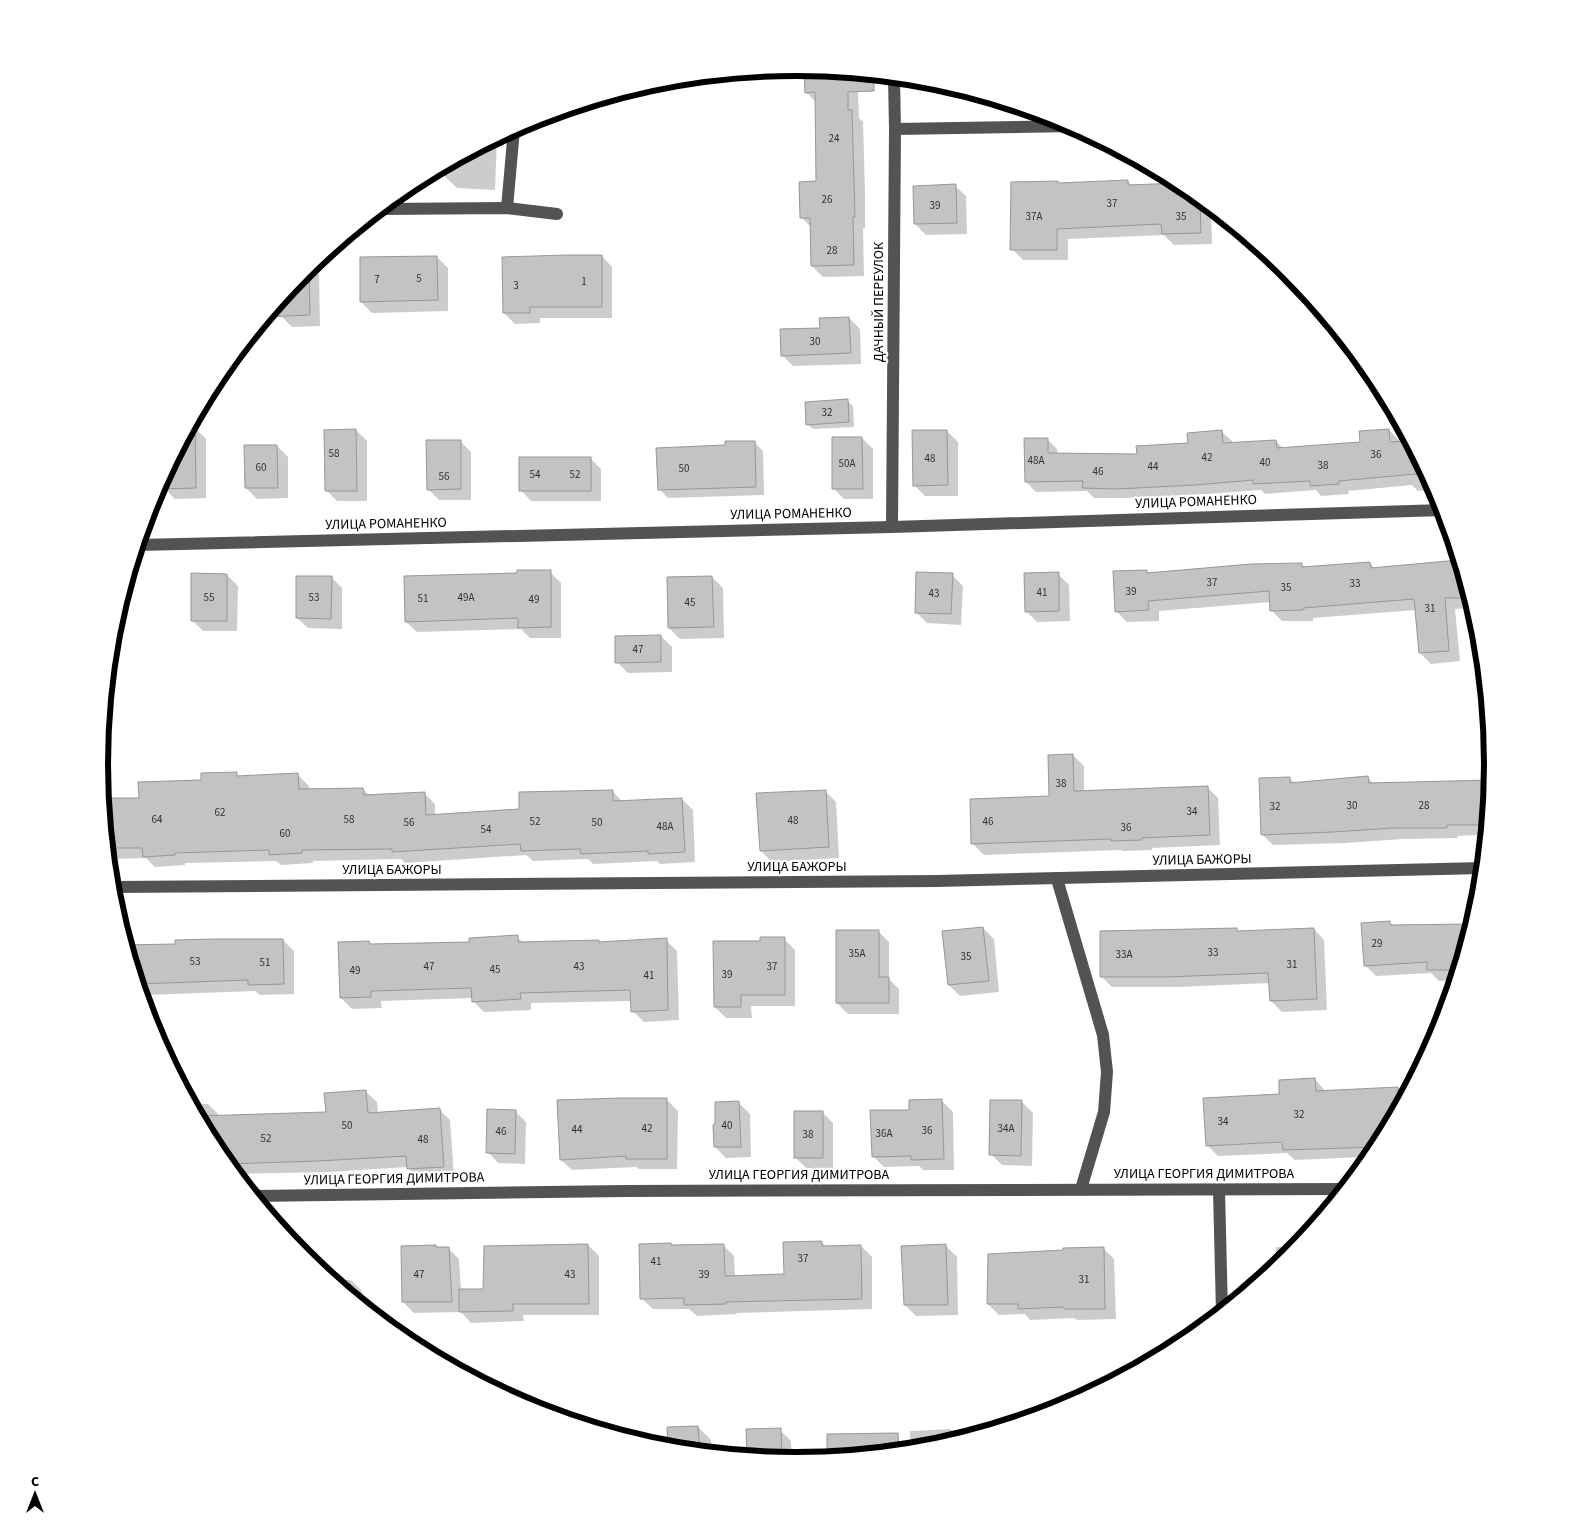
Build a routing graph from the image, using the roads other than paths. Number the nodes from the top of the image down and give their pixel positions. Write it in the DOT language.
graph roads {
  1 [pos="894,83"];
  2 [pos="1053,126"];
  3 [pos="895,129"];
  4 [pos="513,138"];
  5 [pos="507,208"];
  6 [pos="391,209"];
  7 [pos="557,214"];
  8 [pos="1436,510"];
  9 [pos="892,527"];
  10 [pos="144,545"];
  11 [pos="1477,868"];
  12 [pos="1057,879"];
  13 [pos="119,887"];
  14 [pos="1081,1189"];
  15 [pos="1338,1189"];
  16 [pos="1219,1190"];
  17 [pos="261,1196"];
  18 [pos="1222,1305"];
  1 -- 3 [label="street, ДАЧНЫЙ ПЕРЕУЛОК"];
  2 -- 3 [label="street"];
  3 -- 9 [label="street, ДАЧНЫЙ ПЕРЕУЛОК"];
  4 -- 5 [label="street"];
  5 -- 6 [label="street"];
  5 -- 7 [label="street"];
  8 -- 9 [label="street, УЛИЦА РОМАНЕНКО"];
  9 -- 10 [label="street, УЛИЦА РОМАНЕНКО"];
  11 -- 12 [label="street, УЛИЦА БАЖОРЫ"];
  12 -- 13 [label="street, УЛИЦА БАЖОРЫ"];
  12 -- 14 [label="street"];
  14 -- 16 [label="street, УЛИЦА ГЕОРГИЯ ДИМИТРОВА"];
  14 -- 17 [label="street, УЛИЦА ГЕОРГИЯ ДИМИТРОВА"];
  15 -- 16 [label="street, УЛИЦА ГЕОРГИЯ ДИМИТРОВА"];
  16 -- 18 [label="street"];
}
